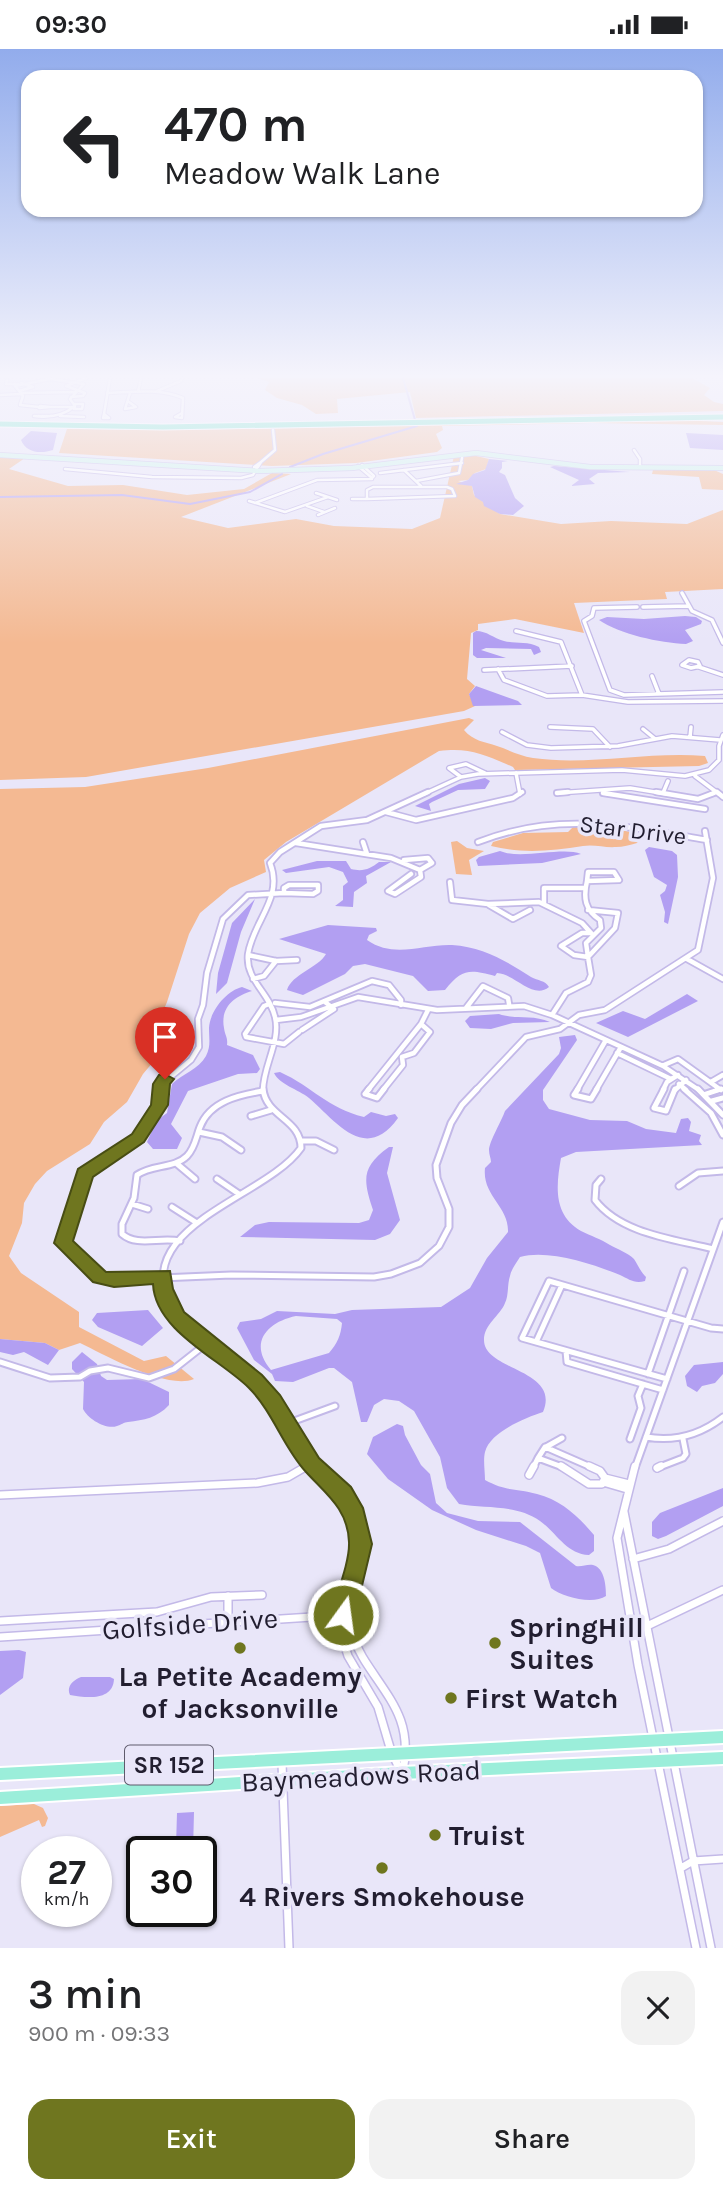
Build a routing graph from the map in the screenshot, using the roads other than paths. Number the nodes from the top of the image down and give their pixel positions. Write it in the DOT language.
graph roads {
  1 [pos="216,467"];
  2 [pos="361,467"];
  3 [pos="364,467"];
  4 [pos="424,467"];
  5 [pos="460,467"];
  6 [pos="587,467"];
  7 [pos="691,467"];
  8 [pos="723,467"];
  9 [pos="65,469"];
  10 [pos="257,469"];
  11 [pos="404,470"];
  12 [pos="380,473"];
  13 [pos="371,476"];
  14 [pos="416,481"];
  15 [pos="421,486"];
  16 [pos="373,487"];
  17 [pos="316,493"];
  18 [pos="328,497"];
  19 [pos="352,499"];
  20 [pos="367,499"];
  21 [pos="337,500"];
  22 [pos="249,501"];
  23 [pos="255,503"];
  24 [pos="306,506"];
  25 [pos="335,508"];
  26 [pos="324,512"];
  27 [pos="318,515"];
  28 [pos="682,593"];
  29 [pos="689,606"];
  30 [pos="516,631"];
  31 [pos="723,643"];
  32 [pos="572,666"];
  33 [pos="701,668"];
  34 [pos="498,669"];
  35 [pos="484,670"];
  36 [pos="723,675"];
  37 [pos="652,676"];
  38 [pos="613,692"];
  39 [pos="723,692"];
  40 [pos="659,694"];
  41 [pos="582,695"];
  42 [pos="616,701"];
  43 [pos="723,701"];
  44 [pos="550,727"];
  45 [pos="691,727"];
  46 [pos="643,729"];
  47 [pos="502,732"];
  48 [pos="690,737"];
  49 [pos="722,738"];
  50 [pos="655,739"];
  51 [pos="610,747"];
  52 [pos="516,773"];
  53 [pos="485,774"];
  54 [pos="694,775"];
  55 [pos="461,777"];
  56 [pos="668,781"];
  57 [pos="597,792"];
  58 [pos="558,793"];
  59 [pos="663,793"];
  60 [pos="714,793"];
  61 [pos="723,797"];
  62 [pos="698,799"];
  63 [pos="694,807"];
  64 [pos="705,809"];
  65 [pos="386,812"];
  66 [pos="705,831"];
  67 [pos="707,840"];
  68 [pos="295,842"];
  69 [pos="363,842"];
  70 [pos="478,842"];
  71 [pos="368,855"];
  72 [pos="398,860"];
  73 [pos="420,870"];
  74 [pos="411,874"];
  75 [pos="587,881"];
  76 [pos="450,883"];
  77 [pos="585,888"];
  78 [pos="271,893"];
  79 [pos="284,893"];
  80 [pos="544,903"];
  81 [pos="488,904"];
  82 [pos="530,910"];
  83 [pos="588,910"];
  84 [pos="591,933"];
  85 [pos="248,955"];
  86 [pos="588,957"];
  87 [pos="687,959"];
  88 [pos="297,960"];
  89 [pos="276,961"];
  90 [pos="253,979"];
  91 [pos="723,979"];
  92 [pos="325,1002"];
  93 [pos="272,1004"];
  94 [pos="509,1004"];
  95 [pos="401,1005"];
  96 [pos="331,1006"];
  97 [pos="466,1008"];
  98 [pos="428,1010"];
  99 [pos="552,1015"];
  100 [pos="276,1020"];
  101 [pos="568,1022"];
  102 [pos="421,1024"];
  103 [pos="607,1040"];
  104 [pos="273,1044"];
  105 [pos="621,1047"];
  106 [pos="617,1053"];
  107 [pos="663,1066"];
  108 [pos="679,1075"];
  109 [pos="723,1075"];
  110 [pos="671,1079"];
  111 [pos="687,1080"];
  112 [pos="711,1082"];
  113 [pos="679,1084"];
  114 [pos="722,1089"];
  115 [pos="263,1091"];
  116 [pos="706,1094"];
  117 [pos="723,1098"];
  118 [pos="712,1101"];
  119 [pos="271,1110"];
  120 [pos="723,1115"];
  121 [pos="251,1117"];
  122 [pos="199,1132"];
  123 [pos="723,1135"];
  124 [pos="302,1141"];
  125 [pos="241,1150"];
  126 [pos="334,1150"];
  127 [pos="176,1163"];
  128 [pos="723,1171"];
  129 [pos="217,1178"];
  130 [pos="195,1179"];
  131 [pos="601,1179"];
  132 [pos="679,1186"];
  133 [pos="239,1194"];
  134 [pos="132,1204"];
  135 [pos="172,1207"];
  136 [pos="148,1209"];
  137 [pos="723,1222"];
  138 [pos="197,1223"];
  139 [pos="180,1241"];
  140 [pos="713,1249"];
  141 [pos="684,1271"];
  142 [pos="163,1276"];
  143 [pos="562,1285"];
  144 [pos="668,1315"];
  145 [pos="688,1321"];
  146 [pos="723,1329"];
  147 [pos="536,1342"];
  148 [pos="206,1343"];
  149 [pos="566,1351"];
  150 [pos="0,1362"];
  151 [pos="648,1374"];
  152 [pos="667,1379"];
  153 [pos="643,1384"];
  154 [pos="663,1390"];
  155 [pos="335,1406"];
  156 [pos="723,1417"];
  157 [pos="286,1424"];
  158 [pos="646,1437"];
  159 [pos="562,1438"];
  160 [pos="630,1439"];
  161 [pos="683,1439"];
  162 [pos="545,1447"];
  163 [pos="538,1458"];
  164 [pos="312,1464"];
  165 [pos="657,1468"];
  166 [pos="529,1475"];
  167 [pos="604,1480"];
  168 [pos="628,1487"];
  169 [pos="0,1495"];
  170 [pos="624,1511"];
  171 [pos="723,1521"];
  172 [pos="633,1559"];
  173 [pos="723,1590"];
  174 [pos="262,1594"];
  175 [pos="228,1596"];
  176 [pos="343,1615"];
  177 [pos="0,1621"];
  178 [pos="228,1623"];
  179 [pos="645,1627"];
  180 [pos="632,1629"];
  181 [pos="0,1637"];
  182 [pos="723,1737"];
  183 [pos="668,1739"];
  184 [pos="653,1740"];
  185 [pos="408,1752"];
  186 [pos="389,1753"];
  187 [pos="723,1758"];
  188 [pos="282,1759"];
  189 [pos="673,1760"];
  190 [pos="658,1761"];
  191 [pos="402,1773"];
  192 [pos="0,1774"];
  193 [pos="282,1781"];
  194 [pos="0,1798"];
  195 [pos="723,1859"];
  196 [pos="694,1861"];
  197 [pos="681,1868"];
  198 [pos="289,1948"];
  199 [pos="696,1948"];
  200 [pos="711,1948"];
  1 -- 10 [label="main road"];
  2 -- 3 [label="main road"];
  2 -- 10 [label="main road"];
  2 -- 13 [label="street"];
  4 -- 11 [label="street"];
  5 -- 14 [label="street"];
  6 -- 8 [label="main road"];
  7 -- 8 [label="main road"];
  9 -- 10 [label="street"];
  11 -- 12 [label="street"];
  11 -- 14 [label="street"];
  13 -- 16 [label="street"];
  13 -- 23 [label="street"];
  14 -- 15 [label="street"];
  15 -- 16 [label="street"];
  15 -- 20 [label="street"];
  16 -- 20 [label="street"];
  17 -- 18 [label="street"];
  18 -- 21 [label="street"];
  18 -- 24 [label="street"];
  19 -- 20 [label="street"];
  22 -- 23 [label="street"];
  23 -- 24 [label="street"];
  24 -- 26 [label="street"];
  25 -- 26 [label="street"];
  26 -- 27 [label="street"];
  28 -- 29 [label="street"];
  29 -- 31 [label="street"];
  29 -- 38 [label="street"];
  30 -- 32 [label="street"];
  32 -- 34 [label="street"];
  32 -- 41 [label="street"];
  33 -- 33 [label="street"];
  33 -- 36 [label="street"];
  34 -- 35 [label="street"];
  34 -- 41 [label="street"];
  37 -- 40 [label="street"];
  38 -- 40 [label="street"];
  38 -- 42 [label="street"];
  39 -- 40 [label="street"];
  41 -- 42 [label="street"];
  42 -- 43 [label="street"];
  44 -- 51 [label="street"];
  45 -- 48 [label="street"];
  46 -- 50 [label="street"];
  47 -- 51 [label="street"];
  48 -- 49 [label="street"];
  48 -- 50 [label="street"];
  49 -- 54 [label="street"];
  50 -- 51 [label="street"];
  52 -- 53 [label="street"];
  52 -- 54 [label="street"];
  52 -- 65 [label="street"];
  53 -- 55 [label="street"];
  53 -- 55 [label="street"];
  54 -- 60 [label="street"];
  55 -- 65 [label="street"];
  56 -- 59 [label="street"];
  57 -- 58 [label="street"];
  57 -- 59 [label="street"];
  57 -- 63 [label="street"];
  59 -- 62 [label="street"];
  60 -- 61 [label="street"];
  60 -- 62 [label="street"];
  62 -- 63 [label="street"];
  63 -- 64 [label="street"];
  65 -- 68 [label="street"];
  66 -- 67 [label="street"];
  67 -- 70 [label="street, Star Drive"];
  67 -- 87 [label="street"];
  68 -- 71 [label="street"];
  68 -- 78 [label="street"];
  69 -- 71 [label="street"];
  71 -- 72 [label="street"];
  72 -- 73 [label="street"];
  72 -- 73 [label="street"];
  73 -- 74 [label="street"];
  75 -- 75 [label="street"];
  75 -- 77 [label="street"];
  76 -- 81 [label="street"];
  77 -- 80 [label="street"];
  77 -- 83 [label="street"];
  78 -- 79 [label="street"];
  78 -- 85 [label="street"];
  78 -- 142 [label="street"];
  79 -- 79 [label="street"];
  80 -- 81 [label="street"];
  80 -- 84 [label="street"];
  81 -- 82 [label="street"];
  83 -- 84 [label="street"];
  83 -- 86 [label="street"];
  84 -- 86 [label="street"];
  84 -- 86 [label="street"];
  85 -- 89 [label="street"];
  85 -- 90 [label="street"];
  86 -- 99 [label="street"];
  87 -- 91 [label="street"];
  87 -- 101 [label="street"];
  88 -- 89 [label="street"];
  89 -- 90 [label="street"];
  90 -- 93 [label="street"];
  92 -- 93 [label="street"];
  92 -- 95 [label="street"];
  92 -- 96 [label="street"];
  93 -- 100 [label="street"];
  93 -- 104 [label="street"];
  94 -- 97 [label="street"];
  94 -- 97 [label="street"];
  94 -- 99 [label="street"];
  95 -- 96 [label="street"];
  95 -- 98 [label="street"];
  96 -- 100 [label="street"];
  96 -- 104 [label="street"];
  97 -- 98 [label="street"];
  98 -- 102 [label="street"];
  99 -- 101 [label="street"];
  100 -- 104 [label="street"];
  101 -- 103 [label="street"];
  101 -- 142 [label="street"];
  102 -- 102 [label="street"];
  103 -- 105 [label="street"];
  103 -- 106 [label="street"];
  104 -- 115 [label="street"];
  105 -- 106 [label="street"];
  105 -- 107 [label="street"];
  106 -- 110 [label="street"];
  107 -- 108 [label="street"];
  107 -- 112 [label="street"];
  108 -- 110 [label="street"];
  108 -- 111 [label="street"];
  109 -- 112 [label="street"];
  110 -- 113 [label="street"];
  111 -- 113 [label="street"];
  111 -- 116 [label="street"];
  112 -- 114 [label="street"];
  113 -- 123 [label="street"];
  114 -- 116 [label="street"];
  115 -- 119 [label="street"];
  115 -- 122 [label="street"];
  116 -- 118 [label="street"];
  117 -- 118 [label="street"];
  118 -- 120 [label="street"];
  119 -- 121 [label="street"];
  119 -- 124 [label="street"];
  122 -- 125 [label="street"];
  122 -- 127 [label="street"];
  124 -- 126 [label="street"];
  124 -- 133 [label="street"];
  127 -- 130 [label="street"];
  127 -- 134 [label="street"];
  128 -- 132 [label="street"];
  129 -- 133 [label="street"];
  131 -- 140 [label="street"];
  133 -- 138 [label="street"];
  134 -- 136 [label="street"];
  134 -- 139 [label="street"];
  135 -- 138 [label="street"];
  137 -- 140 [label="street"];
  138 -- 139 [label="street"];
  139 -- 142 [label="street"];
  140 -- 145 [label="street"];
  141 -- 144 [label="street"];
  142 -- 148 [label="street"];
  143 -- 144 [label="street"];
  143 -- 147 [label="street"];
  143 -- 147 [label="street"];
  144 -- 145 [label="street"];
  144 -- 151 [label="street"];
  145 -- 146 [label="street"];
  145 -- 152 [label="street"];
  147 -- 149 [label="street"];
  148 -- 150 [label="street"];
  148 -- 157 [label="street"];
  149 -- 151 [label="street"];
  149 -- 153 [label="street"];
  151 -- 152 [label="street"];
  152 -- 154 [label="street"];
  153 -- 154 [label="street"];
  153 -- 160 [label="street"];
  154 -- 158 [label="street"];
  155 -- 157 [label="street"];
  156 -- 161 [label="street"];
  157 -- 164 [label="street"];
  158 -- 161 [label="street"];
  158 -- 168 [label="street"];
  159 -- 162 [label="street"];
  161 -- 165 [label="street"];
  162 -- 163 [label="street"];
  162 -- 167 [label="street"];
  163 -- 166 [label="street"];
  163 -- 167 [label="street"];
  164 -- 169 [label="street"];
  164 -- 176 [label="street"];
  167 -- 168 [label="street"];
  168 -- 170 [label="street"];
  170 -- 172 [label="street"];
  170 -- 180 [label="street"];
  171 -- 172 [label="street"];
  172 -- 179 [label="street"];
  173 -- 179 [label="street"];
  174 -- 175 [label="street"];
  175 -- 177 [label="street"];
  175 -- 178 [label="street"];
  176 -- 178 [label="street, Golfside Drive"];
  176 -- 185 [label="street"];
  176 -- 186 [label="street"];
  178 -- 181 [label="street, Golfside Drive"];
  179 -- 180 [label="street"];
  179 -- 183 [label="street"];
  180 -- 184 [label="street"];
  182 -- 183 [label="main road, Baymeadows Road / SR 152"];
  183 -- 184 [label="main road, Baymeadows Road / SR 152"];
  183 -- 189 [label="street"];
  184 -- 185 [label="main road, Baymeadows Road / SR 152"];
  184 -- 190 [label="street"];
  185 -- 186 [label="main road, Baymeadows Road / SR 152"];
  185 -- 191 [label="street"];
  186 -- 188 [label="main road, Baymeadows Road / SR 152"];
  186 -- 191 [label="street"];
  187 -- 189 [label="main road, Baymeadows Road / SR 152"];
  188 -- 192 [label="main road, Baymeadows Road / SR 152"];
  188 -- 193 [label="street"];
  189 -- 190 [label="main road, Baymeadows Road / SR 152"];
  189 -- 196 [label="street"];
  190 -- 191 [label="main road, Baymeadows Road / SR 152"];
  190 -- 197 [label="street"];
  191 -- 193 [label="main road, Baymeadows Road / SR 152"];
  193 -- 194 [label="main road, Baymeadows Road / SR 152"];
  193 -- 198 [label="street"];
  195 -- 196 [label="street"];
  196 -- 197 [label="street"];
  196 -- 200 [label="street"];
  197 -- 199 [label="street"];
}
